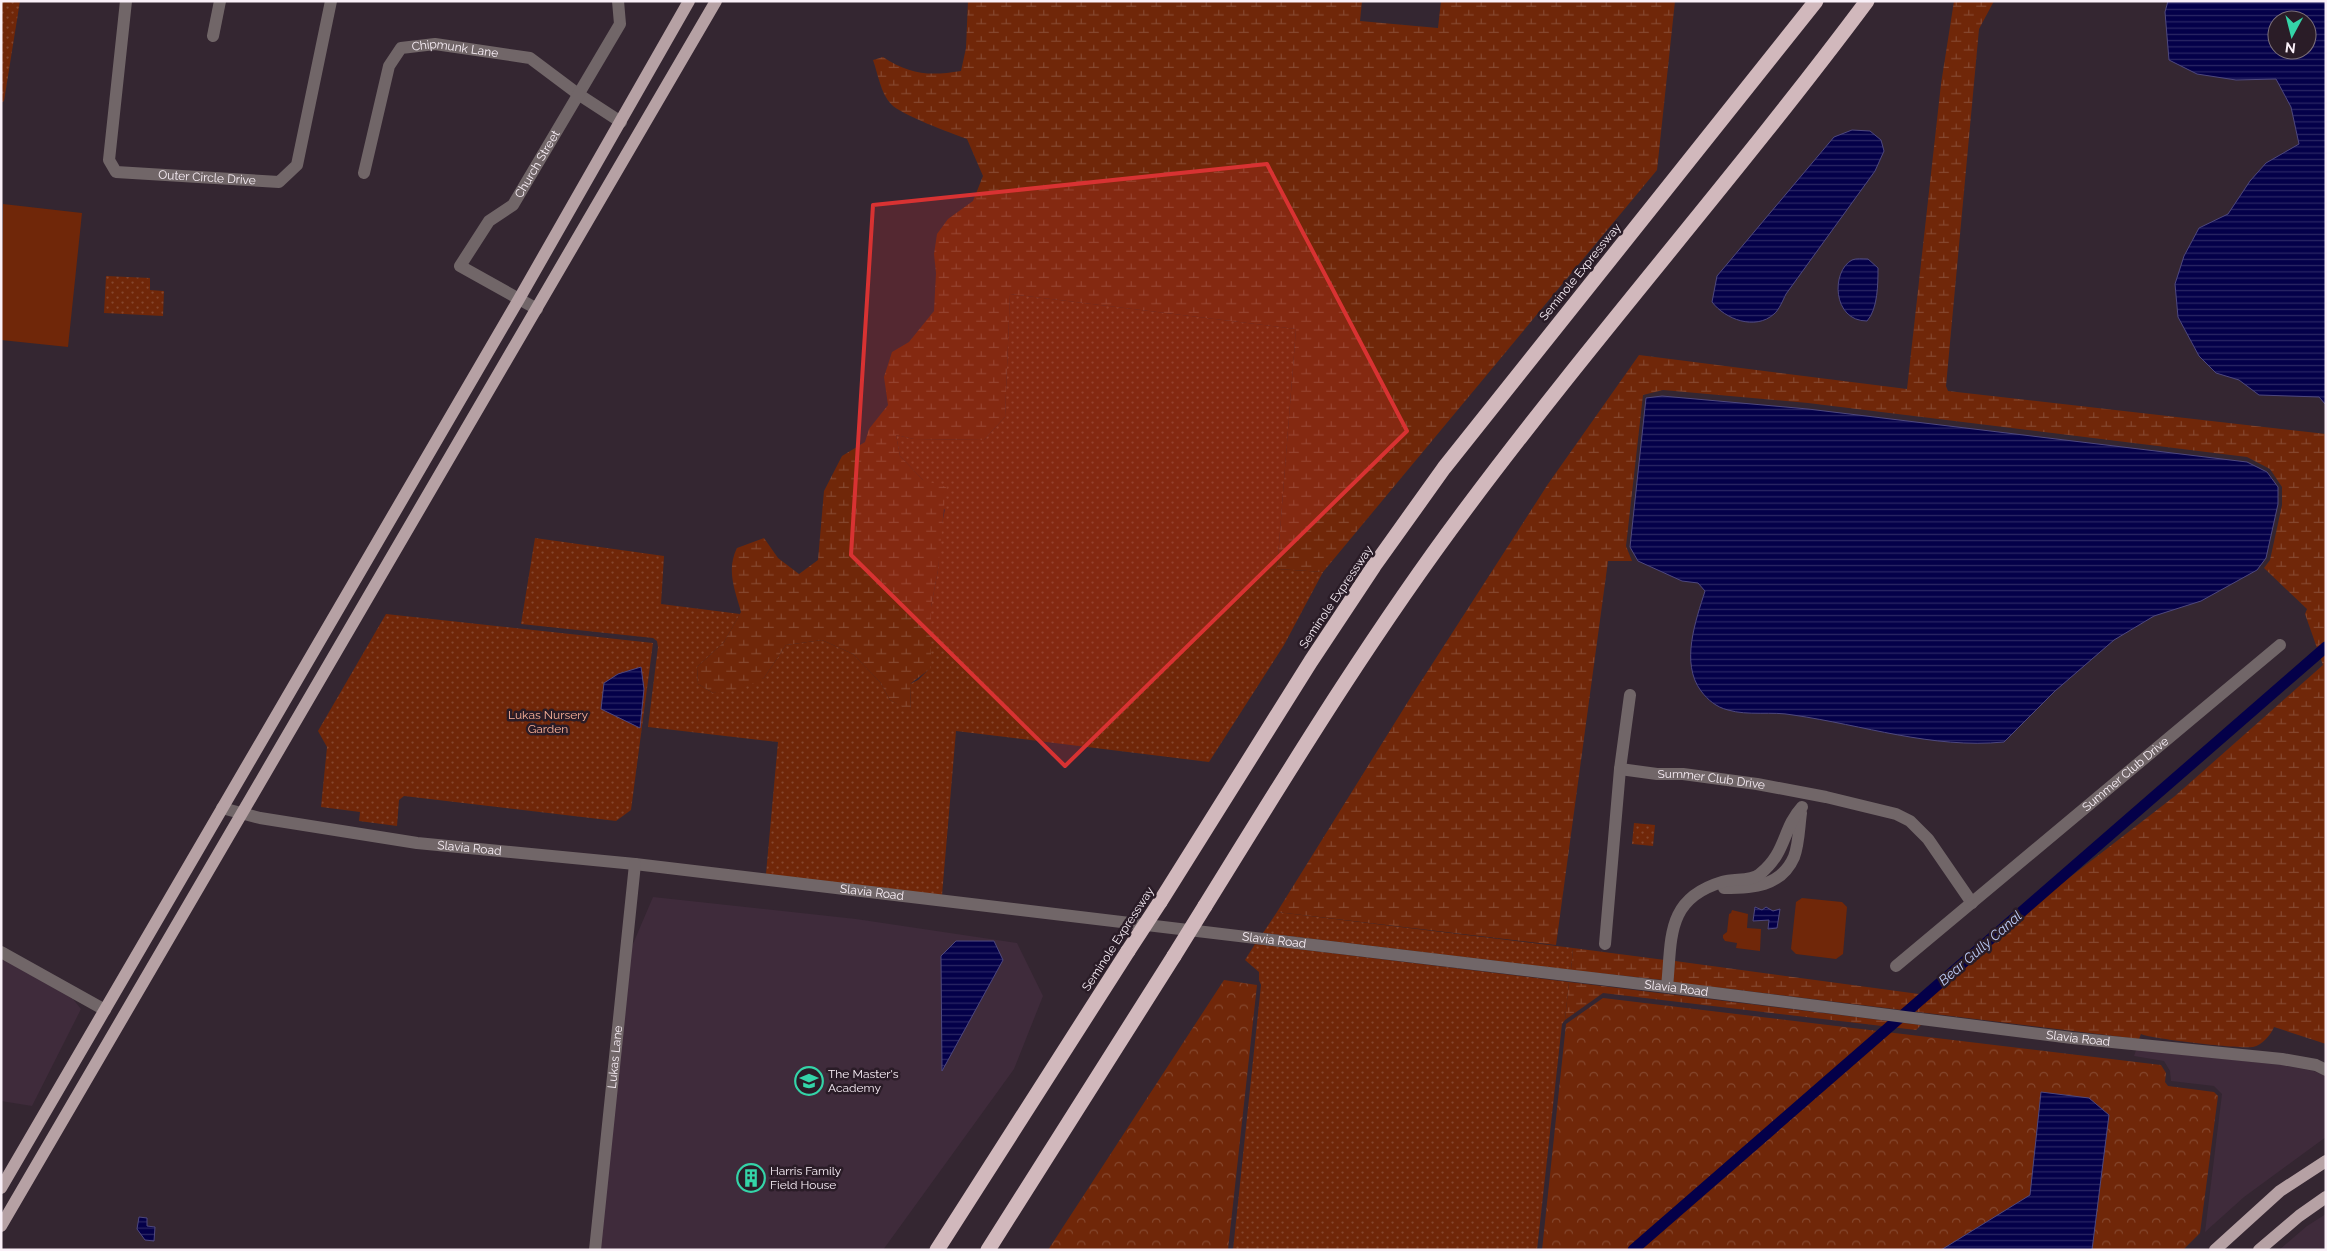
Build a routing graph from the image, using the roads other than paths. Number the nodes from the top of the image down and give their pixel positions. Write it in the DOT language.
graph roads {
  1 [pos="126,1"];
  2 [pos="220,1"];
  3 [pos="331,1"];
  4 [pos="618,1"];
  5 [pos="716,1"];
  6 [pos="1816,1"];
  7 [pos="1867,1"];
  8 [pos="686,2"];
  9 [pos="213,36"];
  10 [pos="578,94"];
  11 [pos="621,122"];
  12 [pos="364,173"];
  13 [pos="520,299"];
  14 [pos="536,309"];
  15 [pos="2280,645"];
  16 [pos="1630,695"];
  17 [pos="1620,769"];
  18 [pos="1803,801"];
  19 [pos="222,808"];
  20 [pos="242,814"];
  21 [pos="635,864"];
  22 [pos="1972,903"];
  23 [pos="1605,944"];
  24 [pos="1,952"];
  25 [pos="1896,966"];
  26 [pos="1667,987"];
  27 [pos="105,1010"];
  28 [pos="2326,1070"];
  29 [pos="65,1078"];
  30 [pos="59,1127"];
  31 [pos="2326,1160"];
  32 [pos="1,1188"];
  33 [pos="2326,1197"];
  34 [pos="1,1226"];
  35 [pos="595,1250"];
  36 [pos="937,1250"];
  37 [pos="988,1250"];
  38 [pos="2215,1250"];
  39 [pos="2259,1250"];
  1 -- 3 [label="street, Outer Circle Drive"];
  2 -- 9 [label="street"];
  4 -- 10 [label="street, Church Street"];
  5 -- 14 [label="main road"];
  6 -- 36 [label="highway, Seminole Expressway, bridge"];
  7 -- 37 [label="highway, bridge"];
  8 -- 11 [label="main road"];
  10 -- 11 [label="street, Chipmunk Lane"];
  10 -- 12 [label="street, Chipmunk Lane"];
  10 -- 13 [label="street, Church Street"];
  11 -- 13 [label="main road"];
  13 -- 14 [label="street, Church Street"];
  13 -- 19 [label="main road"];
  14 -- 20 [label="main road"];
  15 -- 22 [label="street, Summer Club Drive"];
  16 -- 17 [label="street"];
  17 -- 18 [label="street, Summer Club Drive"];
  17 -- 23 [label="street"];
  18 -- 22 [label="street, Summer Club Drive"];
  18 -- 26 [label="street"];
  19 -- 20 [label="street, Slavia Road"];
  19 -- 27 [label="main road"];
  20 -- 21 [label="street, Slavia Road"];
  20 -- 30 [label="main road"];
  21 -- 26 [label="street, Slavia Road"];
  21 -- 35 [label="street, Lukas Lane"];
  22 -- 25 [label="street, Summer Club Drive"];
  24 -- 27 [label="street"];
  26 -- 28 [label="street, Slavia Road"];
  27 -- 29 [label="main road"];
  29 -- 30 [label="main road"];
  29 -- 32 [label="main road"];
  30 -- 34 [label="main road"];
  31 -- 38 [label="main road"];
  33 -- 39 [label="main road"];
}
